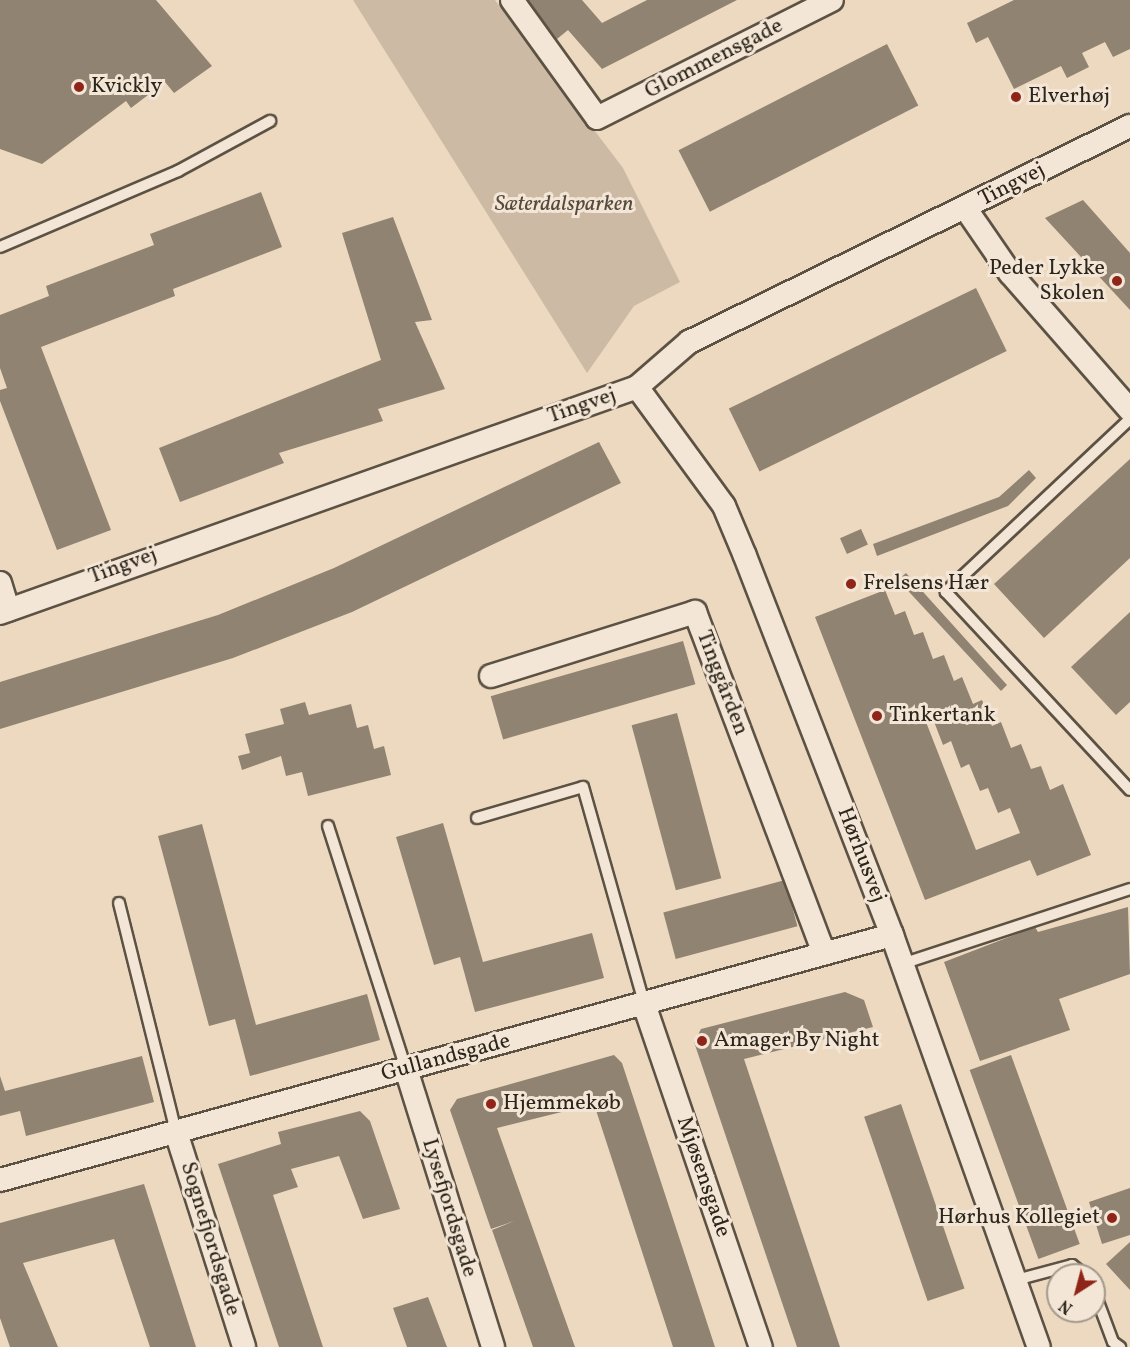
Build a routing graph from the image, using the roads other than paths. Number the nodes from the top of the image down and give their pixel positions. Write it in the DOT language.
graph roads {
  1 [pos="512,0"];
  2 [pos="832,0"];
  3 [pos="270,121"];
  4 [pos="1130,126"];
  5 [pos="966,209"];
  6 [pos="0,247"];
  7 [pos="636,387"];
  8 [pos="1130,410"];
  9 [pos="1130,419"];
  10 [pos="0,582"];
  11 [pos="4,611"];
  12 [pos="491,676"];
  13 [pos="1130,790"];
  14 [pos="477,818"];
  15 [pos="328,826"];
  16 [pos="1130,889"];
  17 [pos="119,903"];
  18 [pos="892,935"];
  19 [pos="824,953"];
  20 [pos="902,964"];
  21 [pos="645,1006"];
  22 [pos="406,1069"];
  23 [pos="176,1132"];
  24 [pos="0,1180"];
  25 [pos="1046,1272"];
  26 [pos="1016,1280"];
  27 [pos="1106,1323"];
  28 [pos="244,1347"];
  29 [pos="493,1347"];
  30 [pos="761,1347"];
  31 [pos="1039,1347"];
  32 [pos="1120,1347"];
  1 -- 2 [label="street, Glommensgade"];
  3 -- 6 [label="lane"];
  4 -- 5 [label="street, Tingvej"];
  5 -- 7 [label="street, Tingvej"];
  5 -- 8 [label="street"];
  7 -- 11 [label="street, Tingvej"];
  7 -- 18 [label="street, Hørhusvej"];
  9 -- 13 [label="lane"];
  10 -- 11 [label="street"];
  12 -- 19 [label="street, Tinggården"];
  14 -- 21 [label="lane"];
  15 -- 22 [label="lane"];
  16 -- 20 [label="lane"];
  17 -- 23 [label="lane"];
  18 -- 19 [label="street, Gullandsgade"];
  18 -- 20 [label="street, Hørhusvej"];
  19 -- 21 [label="street, Gullandsgade"];
  20 -- 26 [label="street, Hørhusvej"];
  21 -- 22 [label="street, Gullandsgade"];
  21 -- 30 [label="street, Mjøsensgade"];
  22 -- 23 [label="street, Gullandsgade"];
  22 -- 29 [label="street, Lysefjordsgade"];
  23 -- 24 [label="street, Gullandsgade"];
  23 -- 28 [label="street, Sognefjordsgade"];
  25 -- 26 [label="lane"];
  26 -- 31 [label="street, Hørhusvej"];
  27 -- 32 [label="lane"];
}
